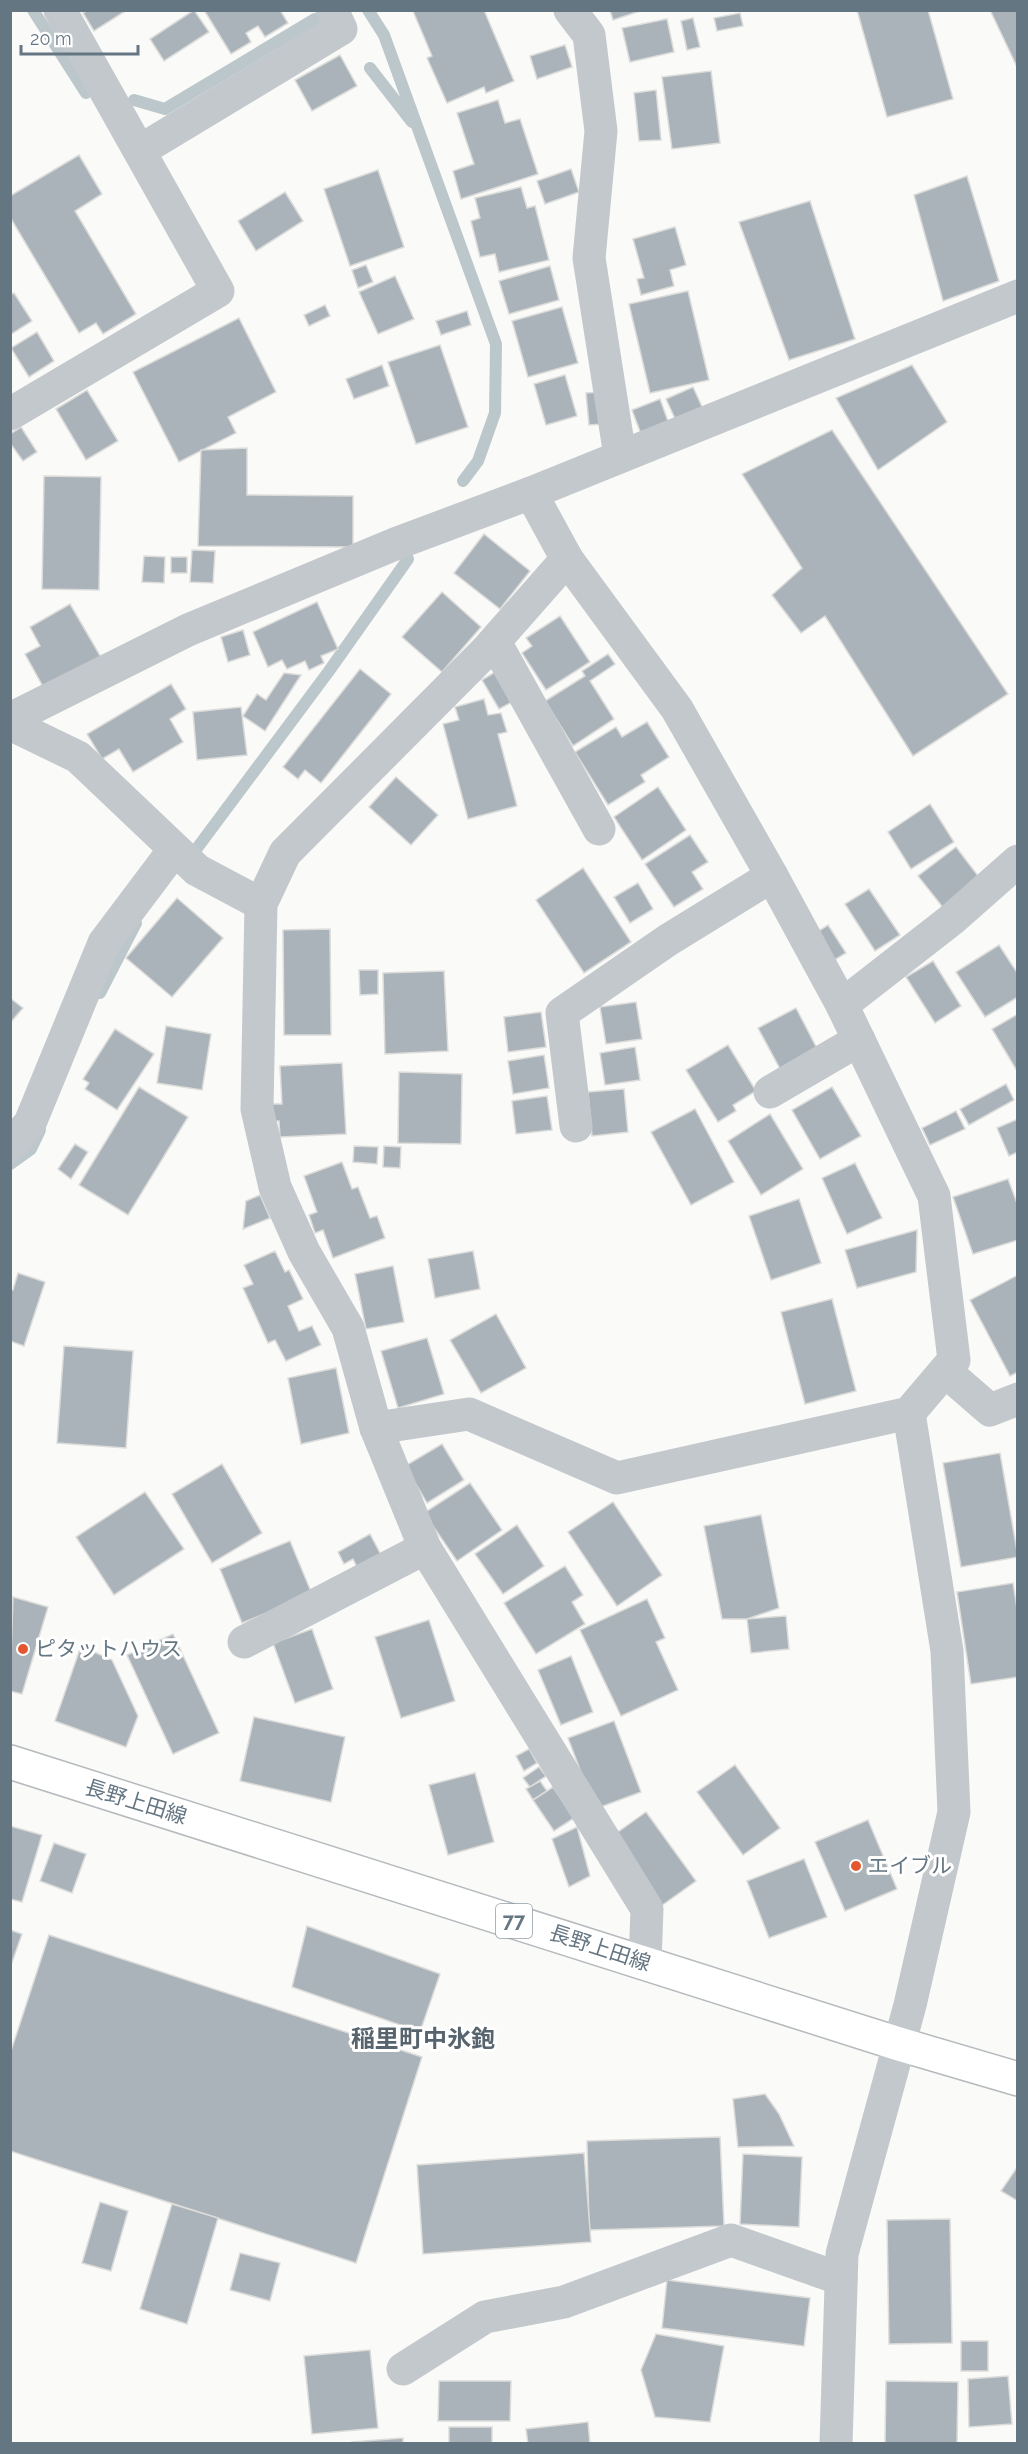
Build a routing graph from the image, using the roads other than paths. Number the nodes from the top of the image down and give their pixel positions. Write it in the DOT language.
graph roads {
  1 [pos="60,10"];
  2 [pos="332,10"];
  3 [pos="570,10"];
  4 [pos="141,150"];
  5 [pos="1017,296"];
  6 [pos="10,414"];
  7 [pos="620,456"];
  8 [pos="531,493"];
  9 [pos="567,559"];
  10 [pos="495,642"];
  11 [pos="10,719"];
  12 [pos="10,724"];
  13 [pos="599,830"];
  14 [pos="183,858"];
  15 [pos="1017,861"];
  16 [pos="772,876"];
  17 [pos="261,904"];
  18 [pos="842,1005"];
  19 [pos="859,1040"];
  20 [pos="770,1092"];
  21 [pos="576,1126"];
  22 [pos="10,1146"];
  23 [pos="945,1371"];
  24 [pos="1017,1399"];
  25 [pos="909,1413"];
  26 [pos="376,1428"];
  27 [pos="425,1548"];
  28 [pos="244,1642"];
  29 [pos="10,1762"];
  30 [pos="645,1962"];
  31 [pos="899,2044"];
  32 [pos="1017,2079"];
  33 [pos="841,2279"];
  34 [pos="403,2369"];
  35 [pos="836,2444"];
  1 -- 4 [label="street"];
  2 -- 4 [label="street"];
  3 -- 7 [label="street"];
  4 -- 6 [label="street"];
  5 -- 7 [label="street"];
  7 -- 8 [label="street"];
  8 -- 9 [label="street"];
  8 -- 11 [label="street"];
  9 -- 10 [label="street"];
  9 -- 16 [label="street"];
  10 -- 13 [label="street"];
  10 -- 17 [label="street"];
  12 -- 14 [label="street"];
  14 -- 17 [label="street"];
  14 -- 22 [label="street"];
  15 -- 18 [label="street"];
  16 -- 18 [label="street"];
  16 -- 21 [label="street"];
  17 -- 26 [label="street"];
  18 -- 19 [label="street"];
  19 -- 20 [label="street"];
  19 -- 23 [label="street"];
  23 -- 24 [label="street"];
  23 -- 25 [label="street"];
  25 -- 26 [label="street"];
  25 -- 31 [label="street"];
  26 -- 27 [label="street"];
  27 -- 28 [label="street"];
  27 -- 30 [label="street"];
  29 -- 30 [label="main road, 長野上田線 / 77"];
  30 -- 31 [label="main road, 長野上田線 / 77"];
  31 -- 32 [label="main road, 長野上田線 / 77"];
  31 -- 33 [label="street"];
  33 -- 34 [label="street"];
  33 -- 35 [label="street"];
}
